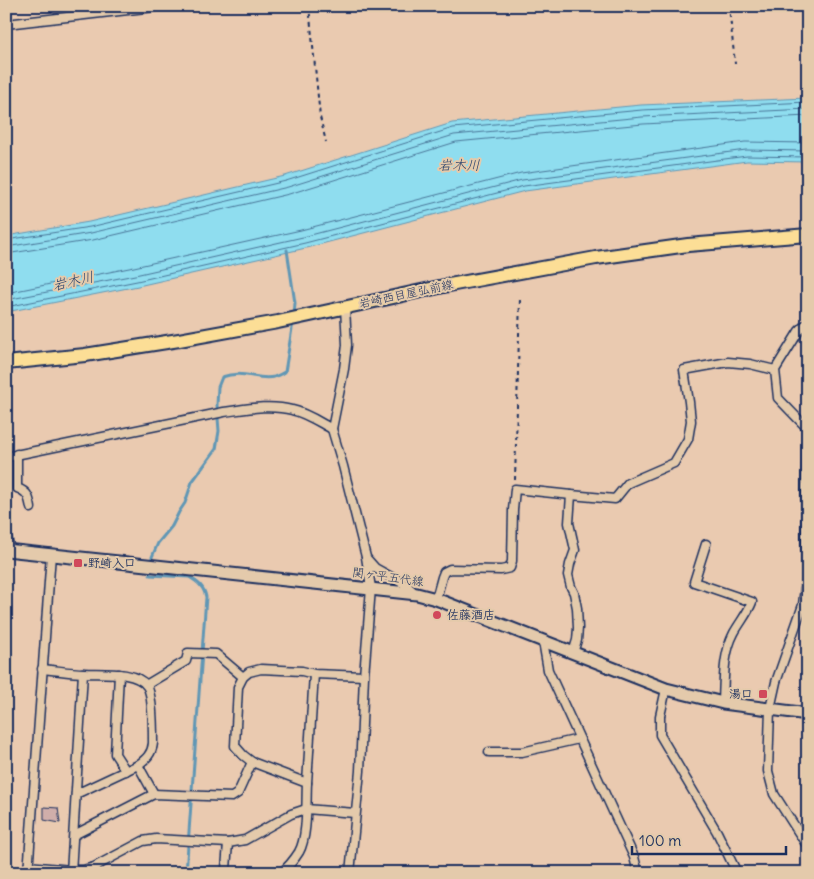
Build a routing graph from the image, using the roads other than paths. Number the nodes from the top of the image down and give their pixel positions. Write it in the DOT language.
graph roads {
  1 [pos="164,6"];
  2 [pos="6,24"];
  3 [pos="808,235"];
  4 [pos="345,307"];
  5 [pos="808,324"];
  6 [pos="6,363"];
  7 [pos="776,370"];
  8 [pos="332,429"];
  9 [pos="17,454"];
  10 [pos="6,457"];
  11 [pos="571,495"];
  12 [pos="31,508"];
  13 [pos="6,533"];
  14 [pos="706,544"];
  15 [pos="8,550"];
  16 [pos="51,554"];
  17 [pos="366,557"];
  18 [pos="371,588"];
  19 [pos="417,594"];
  20 [pos="436,599"];
  21 [pos="543,641"];
  22 [pos="572,652"];
  23 [pos="42,669"];
  24 [pos="83,673"];
  25 [pos="119,674"];
  26 [pos="314,674"];
  27 [pos="364,676"];
  28 [pos="243,677"];
  29 [pos="146,685"];
  30 [pos="666,689"];
  31 [pos="723,703"];
  32 [pos="770,709"];
  33 [pos="808,714"];
  34 [pos="579,740"];
  35 [pos="489,752"];
  36 [pos="252,762"];
  37 [pos="138,765"];
  38 [pos="126,771"];
  39 [pos="307,783"];
  40 [pos="76,794"];
  41 [pos="154,794"];
  42 [pos="306,809"];
  43 [pos="355,813"];
  44 [pos="74,835"];
  45 [pos="228,843"];
  46 [pos="808,847"];
  47 [pos="28,869"];
  48 [pos="71,872"];
  49 [pos="228,873"];
  50 [pos="281,873"];
  51 [pos="350,873"];
  52 [pos="638,873"];
  53 [pos="737,873"];
  1 -- 2 [label="street"];
  3 -- 4 [label="main road, 岩崎西目屋弘前線"];
  4 -- 6 [label="main road, 岩崎西目屋弘前線"];
  4 -- 8 [label="street"];
  5 -- 7 [label="street"];
  7 -- 11 [label="street"];
  7 -- 32 [label="street"];
  8 -- 9 [label="street"];
  8 -- 17 [label="street"];
  9 -- 10 [label="street"];
  9 -- 12 [label="street"];
  11 -- 20 [label="street"];
  11 -- 22 [label="street"];
  13 -- 15 [label="street"];
  14 -- 31 [label="street"];
  15 -- 16 [label="main road, 関ヶ平五代線"];
  16 -- 18 [label="main road, 関ヶ平五代線"];
  16 -- 23 [label="street"];
  17 -- 18 [label="street"];
  17 -- 19 [label="street"];
  18 -- 19 [label="main road, 関ヶ平五代線"];
  18 -- 27 [label="street"];
  19 -- 20 [label="main road, 関ヶ平五代線"];
  20 -- 21 [label="main road, 関ヶ平五代線"];
  21 -- 22 [label="main road, 関ヶ平五代線"];
  21 -- 34 [label="street"];
  22 -- 30 [label="main road, 関ヶ平五代線"];
  23 -- 24 [label="street"];
  23 -- 47 [label="street"];
  24 -- 25 [label="street"];
  24 -- 40 [label="street"];
  25 -- 29 [label="street"];
  25 -- 38 [label="street"];
  26 -- 27 [label="street"];
  26 -- 28 [label="street"];
  26 -- 39 [label="street"];
  27 -- 43 [label="street"];
  28 -- 29 [label="street"];
  28 -- 36 [label="street"];
  29 -- 37 [label="street"];
  30 -- 31 [label="main road, 関ヶ平五代線"];
  30 -- 53 [label="street"];
  31 -- 32 [label="main road, 関ヶ平五代線"];
  32 -- 33 [label="main road, 関ヶ平五代線"];
  32 -- 46 [label="street"];
  34 -- 35 [label="street"];
  34 -- 52 [label="street"];
  36 -- 39 [label="street"];
  36 -- 41 [label="street"];
  37 -- 38 [label="street"];
  37 -- 41 [label="street"];
  38 -- 40 [label="street"];
  39 -- 42 [label="street"];
  40 -- 44 [label="street"];
  41 -- 44 [label="street"];
  42 -- 43 [label="street"];
  42 -- 45 [label="street"];
  42 -- 50 [label="street"];
  43 -- 51 [label="street"];
  44 -- 48 [label="street"];
  45 -- 48 [label="street"];
  45 -- 49 [label="street"];
  47 -- 48 [label="street"];
}
